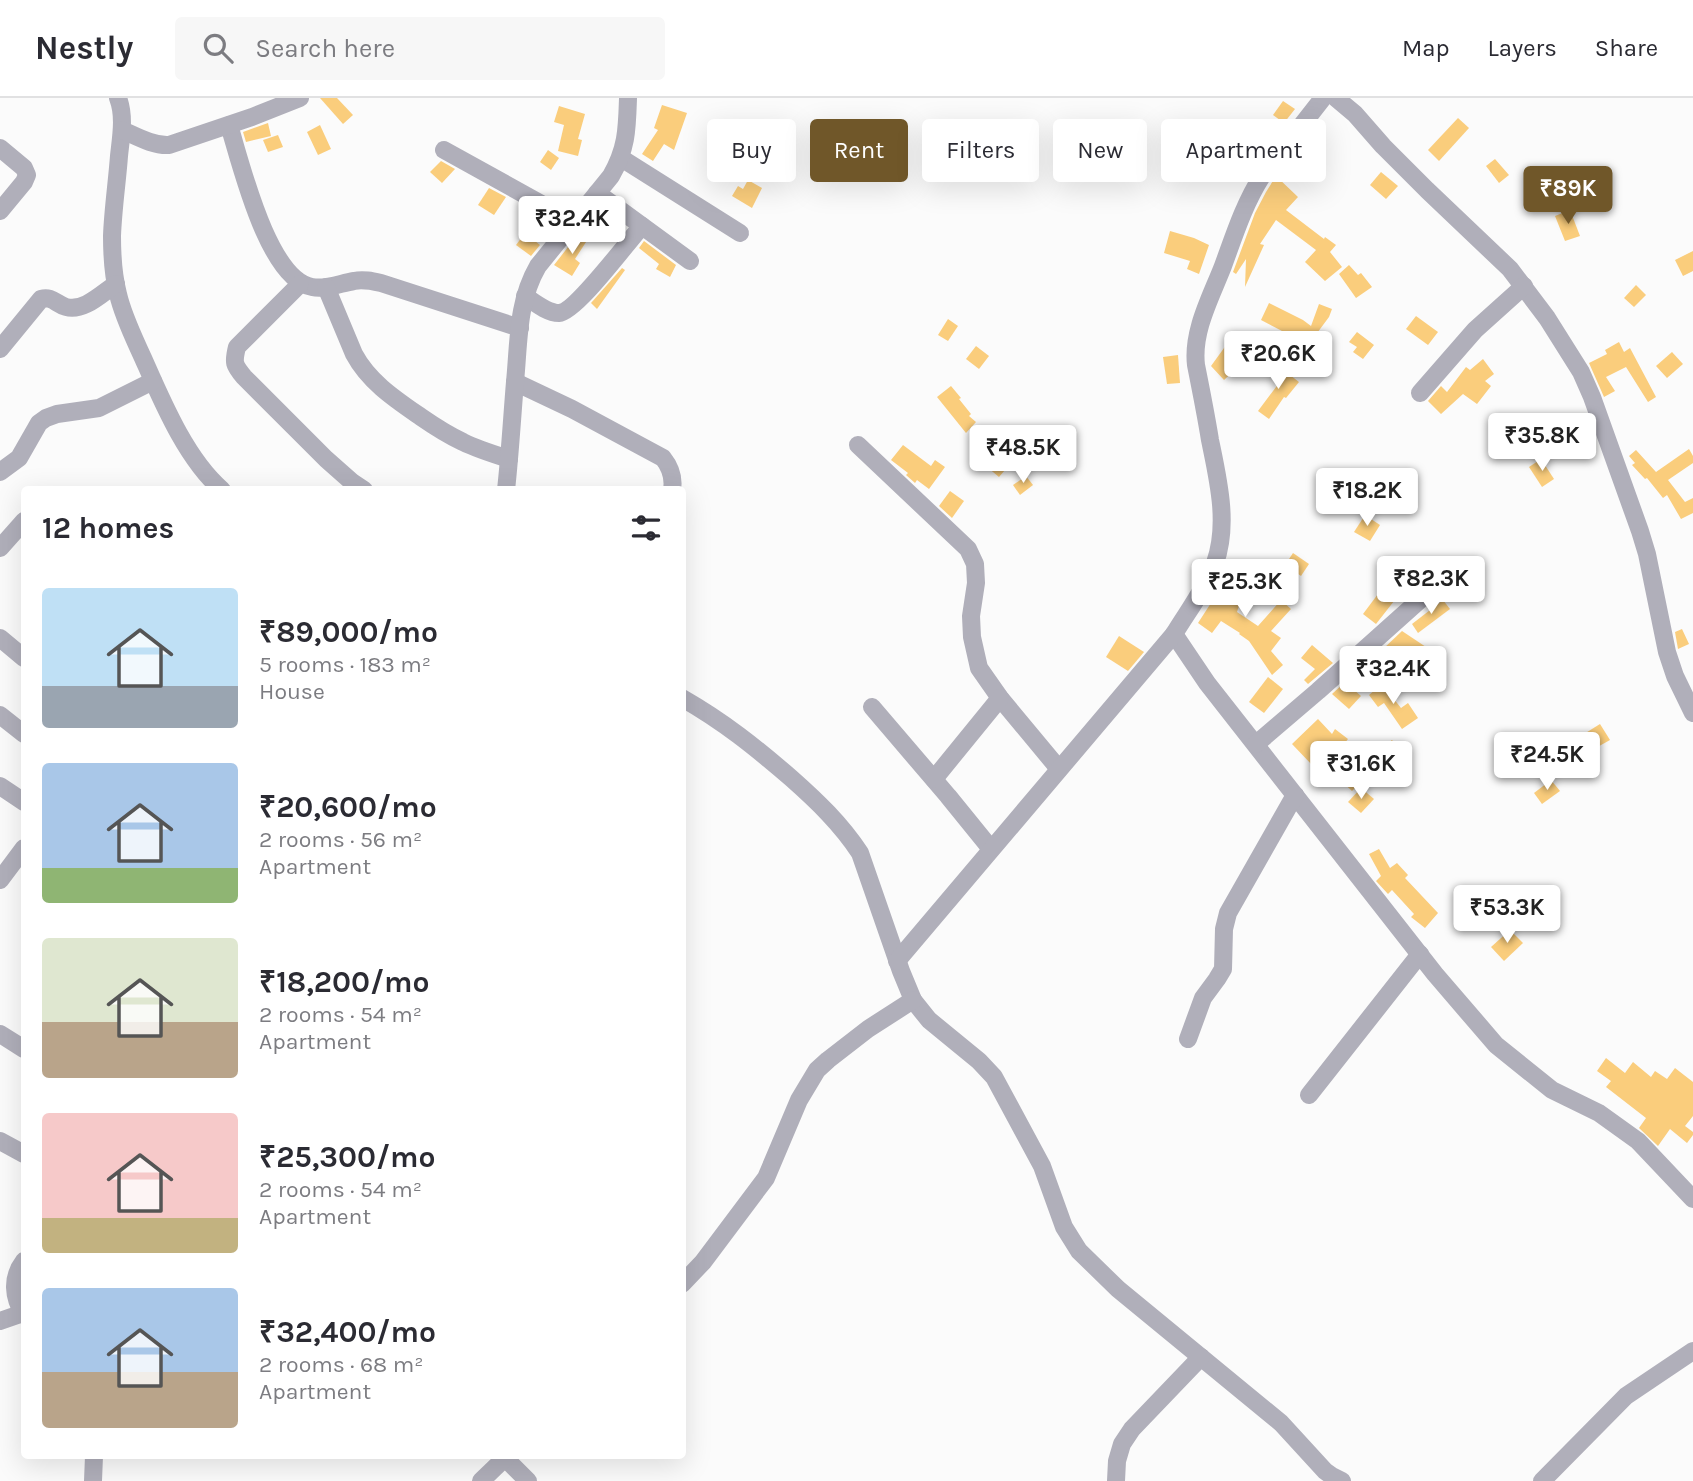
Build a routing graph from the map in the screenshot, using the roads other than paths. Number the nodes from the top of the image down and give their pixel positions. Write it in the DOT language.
graph roads {
  1 [pos="118,98"];
  2 [pos="300,98"];
  3 [pos="628,98"];
  4 [pos="1323,98"];
  5 [pos="1336,98"];
  6 [pos="229,125"];
  7 [pos="122,130"];
  8 [pos="0,148"];
  9 [pos="444,150"];
  10 [pos="621,158"];
  11 [pos="597,193"];
  12 [pos="0,211"];
  13 [pos="574,222"];
  14 [pos="642,226"];
  15 [pos="740,233"];
  16 [pos="690,261"];
  17 [pos="116,284"];
  18 [pos="300,284"];
  19 [pos="1524,286"];
  20 [pos="326,287"];
  21 [pos="524,296"];
  22 [pos="520,328"];
  23 [pos="0,349"];
  24 [pos="153,381"];
  25 [pos="515,382"];
  26 [pos="1420,393"];
  27 [pos="858,445"];
  28 [pos="509,459"];
  29 [pos="0,472"];
  30 [pos="218,486"];
  31 [pos="358,486"];
  32 [pos="506,486"];
  33 [pos="672,486"];
  34 [pos="21,524"];
  35 [pos="0,548"];
  36 [pos="1441,581"];
  37 [pos="1174,634"];
  38 [pos="0,638"];
  39 [pos="21,656"];
  40 [pos="1000,698"];
  41 [pos="686,700"];
  42 [pos="872,707"];
  43 [pos="1693,713"];
  44 [pos="0,715"];
  45 [pos="21,732"];
  46 [pos="1256,744"];
  47 [pos="1059,769"];
  48 [pos="934,779"];
  49 [pos="0,786"];
  50 [pos="1295,795"];
  51 [pos="21,800"];
  52 [pos="991,849"];
  53 [pos="21,852"];
  54 [pos="0,880"];
  55 [pos="1420,954"];
  56 [pos="897,961"];
  57 [pos="913,1000"];
  58 [pos="0,1034"];
  59 [pos="1188,1039"];
  60 [pos="21,1047"];
  61 [pos="1309,1095"];
  62 [pos="0,1141"];
  63 [pos="21,1152"];
  64 [pos="1693,1199"];
  65 [pos="21,1266"];
  66 [pos="686,1280"];
  67 [pos="8,1295"];
  68 [pos="21,1309"];
  69 [pos="21,1315"];
  70 [pos="0,1321"];
  71 [pos="1693,1351"];
  72 [pos="1200,1357"];
  73 [pos="94,1459"];
  74 [pos="504,1459"];
  75 [pos="508,1459"];
  76 [pos="93,1481"];
  77 [pos="481,1481"];
  78 [pos="528,1481"];
  79 [pos="1116,1481"];
  80 [pos="1342,1481"];
  81 [pos="1542,1481"];
  1 -- 7 [label="street"];
  2 -- 6 [label="street"];
  3 -- 10 [label="street"];
  4 -- 37 [label="street"];
  5 -- 19 [label="street"];
  6 -- 7 [label="street"];
  6 -- 18 [label="street"];
  7 -- 17 [label="street"];
  8 -- 12 [label="street"];
  9 -- 13 [label="street"];
  10 -- 11 [label="street"];
  10 -- 15 [label="street"];
  11 -- 13 [label="street"];
  11 -- 14 [label="street"];
  13 -- 21 [label="street"];
  14 -- 16 [label="street"];
  14 -- 21 [label="street"];
  17 -- 23 [label="street"];
  17 -- 24 [label="street"];
  18 -- 20 [label="street"];
  18 -- 31 [label="street"];
  19 -- 26 [label="street"];
  19 -- 43 [label="street"];
  20 -- 22 [label="street"];
  20 -- 28 [label="street"];
  21 -- 22 [label="street"];
  22 -- 25 [label="street"];
  24 -- 29 [label="street"];
  24 -- 30 [label="street"];
  25 -- 28 [label="street"];
  25 -- 33 [label="street"];
  27 -- 40 [label="street"];
  28 -- 32 [label="street"];
  34 -- 35 [label="street"];
  36 -- 46 [label="street"];
  37 -- 46 [label="street"];
  37 -- 47 [label="street"];
  38 -- 39 [label="street"];
  40 -- 47 [label="street"];
  40 -- 48 [label="street"];
  41 -- 56 [label="street"];
  42 -- 48 [label="street"];
  44 -- 45 [label="street"];
  46 -- 50 [label="street"];
  47 -- 52 [label="street"];
  48 -- 52 [label="street"];
  49 -- 51 [label="street"];
  50 -- 55 [label="street"];
  50 -- 59 [label="street"];
  52 -- 56 [label="street"];
  53 -- 54 [label="street"];
  55 -- 61 [label="street"];
  55 -- 64 [label="street"];
  56 -- 57 [label="street"];
  57 -- 66 [label="street"];
  57 -- 72 [label="street"];
  58 -- 60 [label="street"];
  62 -- 63 [label="street"];
  65 -- 67 [label="street"];
  67 -- 68 [label="street"];
  69 -- 70 [label="street"];
  71 -- 81 [label="street"];
  72 -- 79 [label="street"];
  72 -- 80 [label="street"];
  73 -- 76 [label="street"];
  74 -- 77 [label="street"];
  75 -- 78 [label="street"];
}
